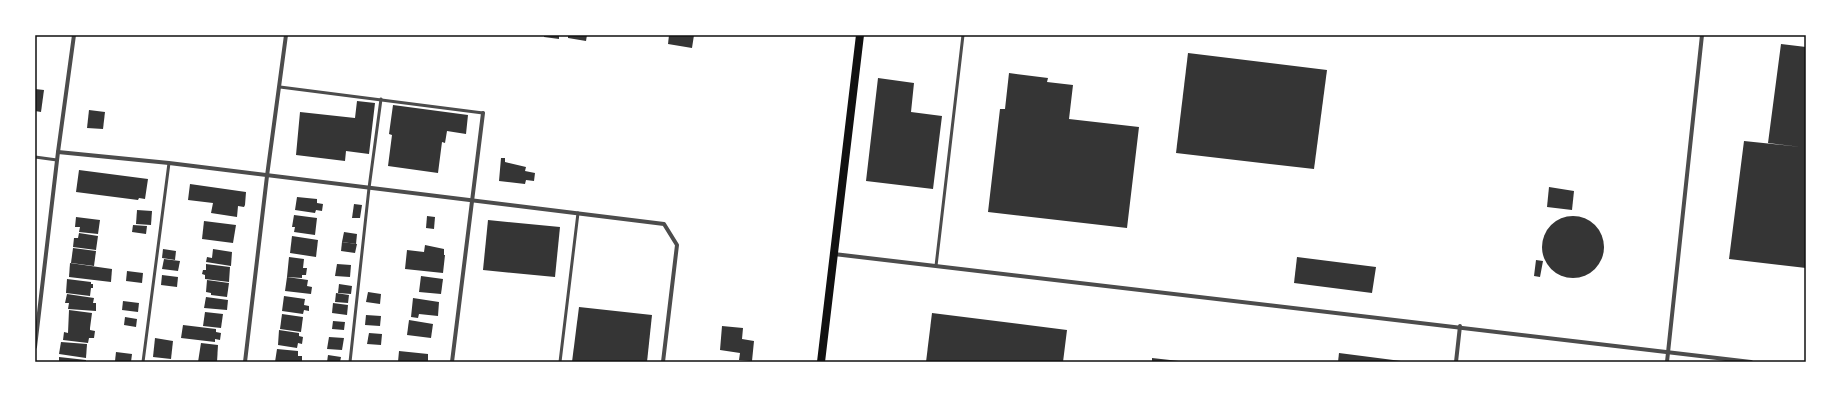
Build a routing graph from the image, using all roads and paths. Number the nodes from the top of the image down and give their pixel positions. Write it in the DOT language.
graph roads {
  1 [pos="74,35"];
  2 [pos="286,35"];
  3 [pos="860,35"];
  4 [pos="963,35"];
  5 [pos="1702,35"];
  6 [pos="280,87"];
  7 [pos="381,99"];
  8 [pos="483,113"];
  9 [pos="58,152"];
  10 [pos="35,157"];
  11 [pos="57,160"];
  12 [pos="169,163"];
  13 [pos="267,176"];
  14 [pos="369,188"];
  15 [pos="473,201"];
  16 [pos="578,213"];
  17 [pos="833,254"];
  18 [pos="936,266"];
  19 [pos="1460,326"];
  20 [pos="35,348"];
  21 [pos="1668,352"];
  22 [pos="143,362"];
  23 [pos="245,362"];
  24 [pos="350,362"];
  25 [pos="452,362"];
  26 [pos="560,362"];
  27 [pos="663,362"];
  28 [pos="821,362"];
  29 [pos="1456,362"];
  30 [pos="1667,362"];
  31 [pos="1751,362"];
  1 -- 9 [label="street"];
  2 -- 6 [label="street"];
  3 -- 17 [label="main road"];
  4 -- 18 [label="lane"];
  5 -- 21 [label="street"];
  6 -- 7 [label="lane"];
  6 -- 13 [label="street"];
  7 -- 8 [label="lane"];
  7 -- 14 [label="lane"];
  8 -- 15 [label="street"];
  9 -- 11 [label="street"];
  9 -- 12 [label="street"];
  10 -- 11 [label="lane"];
  11 -- 20 [label="street"];
  12 -- 13 [label="street"];
  12 -- 22 [label="lane"];
  13 -- 14 [label="street"];
  13 -- 23 [label="street"];
  14 -- 15 [label="street"];
  14 -- 24 [label="lane"];
  15 -- 16 [label="street"];
  15 -- 25 [label="street"];
  16 -- 26 [label="lane"];
  16 -- 27 [label="street"];
  17 -- 18 [label="street"];
  17 -- 28 [label="main road"];
  18 -- 19 [label="street"];
  19 -- 21 [label="street"];
  19 -- 29 [label="street"];
  21 -- 30 [label="street"];
  21 -- 31 [label="street"];
}
